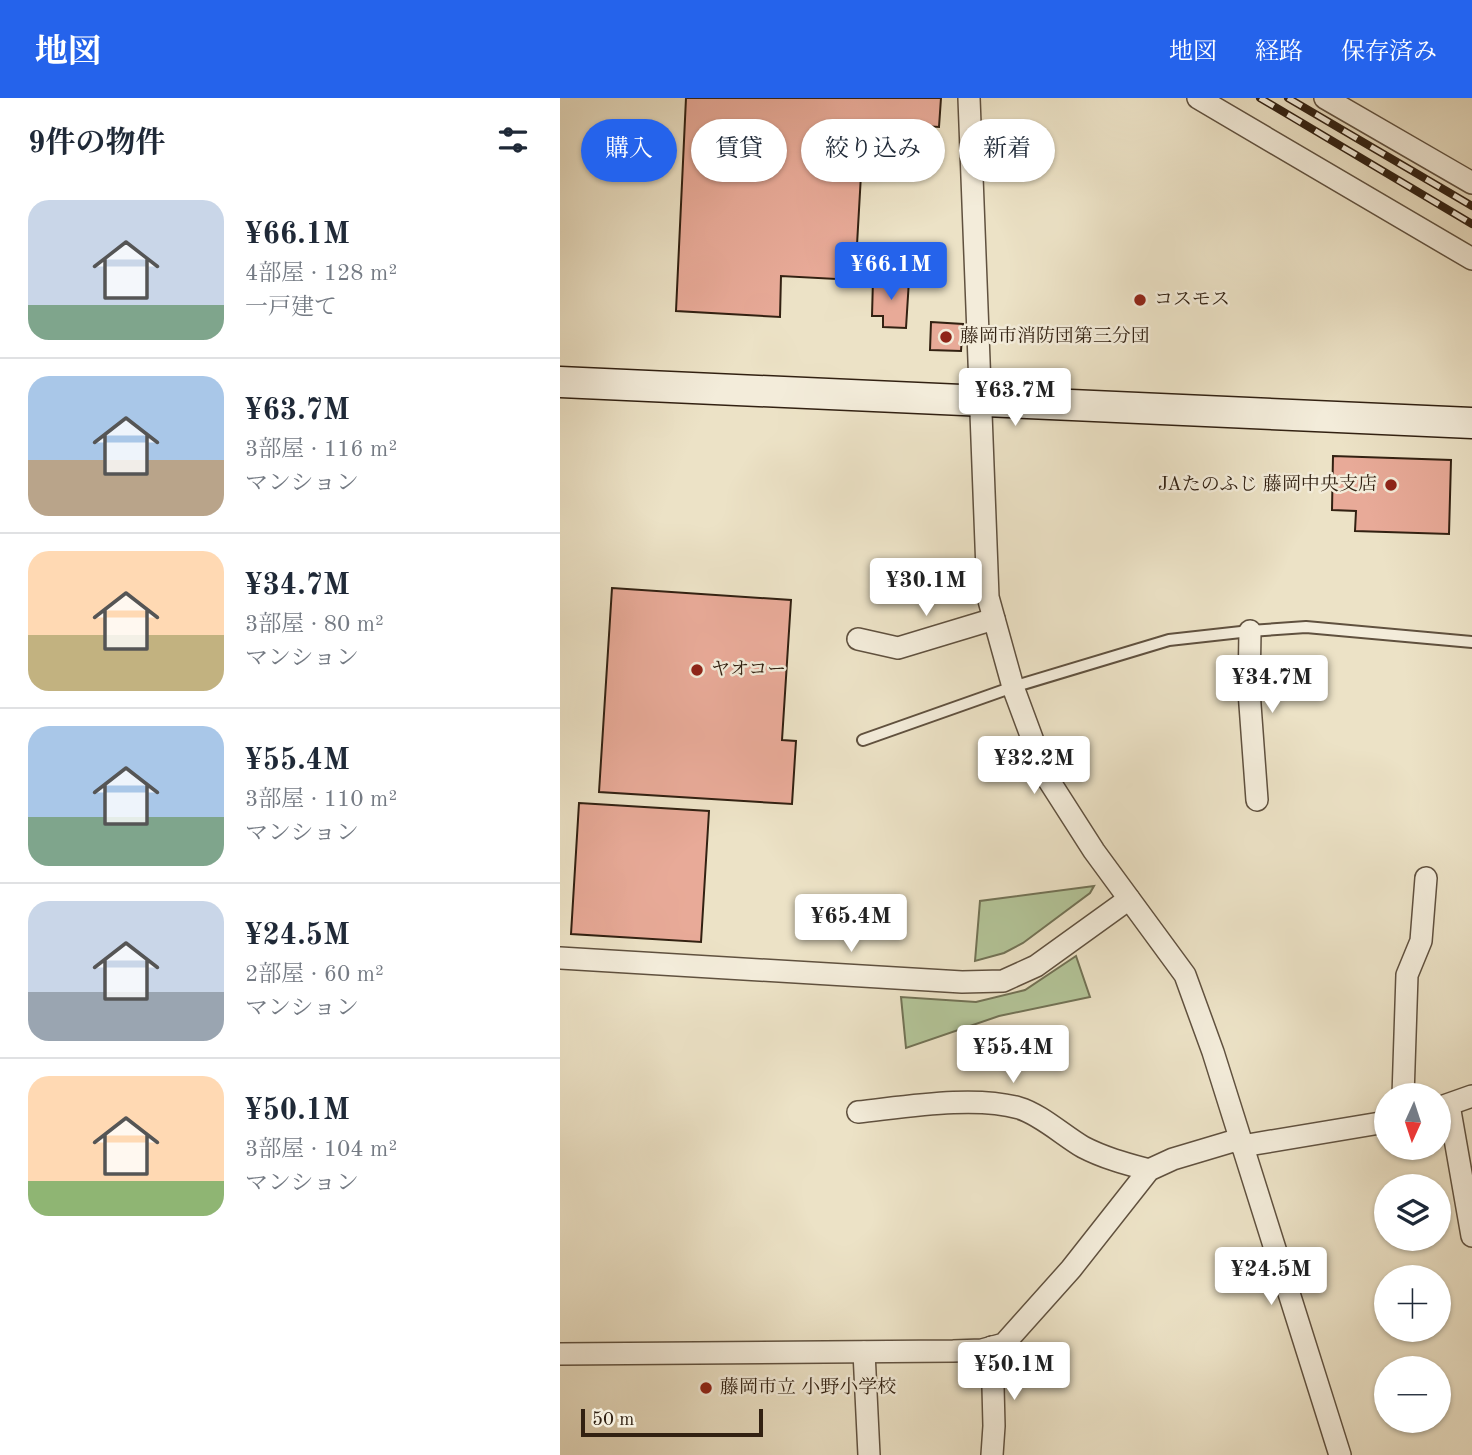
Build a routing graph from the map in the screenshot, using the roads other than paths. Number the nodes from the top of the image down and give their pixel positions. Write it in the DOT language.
graph roads {
  1 [pos="969,98"];
  2 [pos="1198,98"];
  3 [pos="1325,98"];
  4 [pos="1472,183"];
  5 [pos="1472,260"];
  6 [pos="560,382"];
  7 [pos="981,401"];
  8 [pos="1472,423"];
  9 [pos="994,619"];
  10 [pos="1250,631"];
  11 [pos="858,639"];
  12 [pos="1472,642"];
  13 [pos="1013,687"];
  14 [pos="863,740"];
  15 [pos="1257,800"];
  16 [pos="1426,878"];
  17 [pos="1129,899"];
  18 [pos="560,958"];
  19 [pos="1403,1083"];
  20 [pos="1472,1096"];
  21 [pos="1451,1104"];
  22 [pos="858,1112"];
  23 [pos="1374,1124"];
  24 [pos="1451,1139"];
  25 [pos="1241,1143"];
  26 [pos="1149,1170"];
  27 [pos="1472,1236"];
  28 [pos="992,1347"];
  29 [pos="864,1352"];
  30 [pos="560,1354"];
  31 [pos="869,1455"];
  32 [pos="992,1455"];
  33 [pos="1340,1455"];
  1 -- 7 [label="street"];
  2 -- 5 [label="street"];
  3 -- 4 [label="street"];
  6 -- 7 [label="street"];
  7 -- 8 [label="street"];
  7 -- 9 [label="street"];
  9 -- 11 [label="street"];
  9 -- 13 [label="street"];
  10 -- 12 [label="lane"];
  10 -- 13 [label="lane"];
  10 -- 15 [label="street"];
  13 -- 14 [label="lane"];
  13 -- 17 [label="street"];
  16 -- 19 [label="street"];
  17 -- 18 [label="street"];
  17 -- 25 [label="street"];
  20 -- 21 [label="street"];
  22 -- 26 [label="street"];
  23 -- 25 [label="street"];
  24 -- 27 [label="street"];
  25 -- 26 [label="street"];
  25 -- 33 [label="street"];
  26 -- 28 [label="street"];
  28 -- 29 [label="street"];
  28 -- 32 [label="street"];
  29 -- 30 [label="street"];
  29 -- 31 [label="street"];
}
